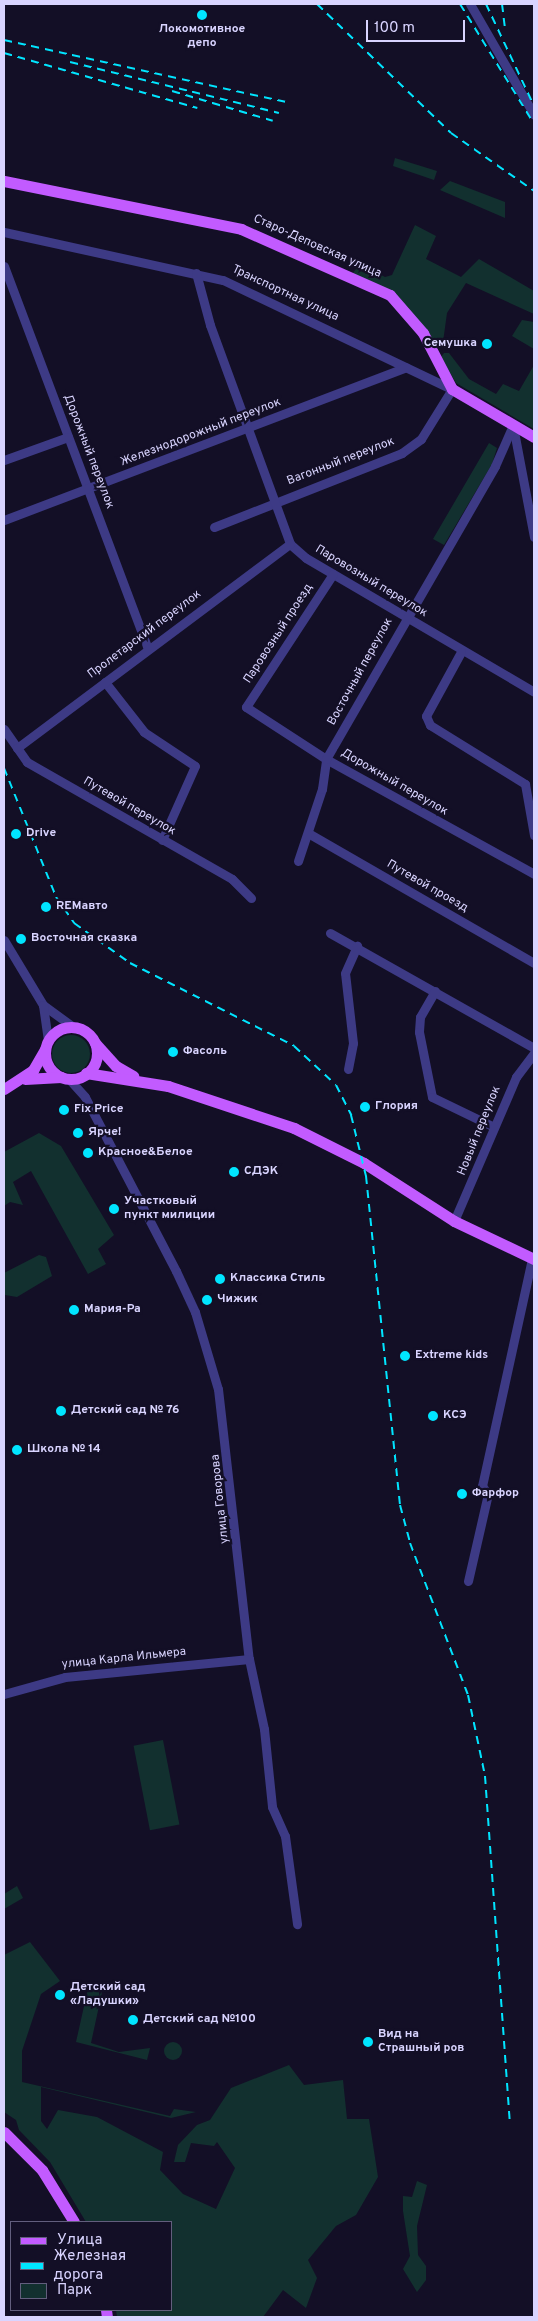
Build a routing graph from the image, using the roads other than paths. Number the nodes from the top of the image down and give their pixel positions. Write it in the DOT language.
graph roads {
  1 [pos="470,4"];
  2 [pos="534,115"];
  3 [pos="4,181"];
  4 [pos="4,232"];
  5 [pos="4,266"];
  6 [pos="196,273"];
  7 [pos="406,367"];
  8 [pos="452,389"];
  9 [pos="513,426"];
  10 [pos="247,430"];
  11 [pos="68,436"];
  12 [pos="534,437"];
  13 [pos="4,460"];
  14 [pos="88,488"];
  15 [pos="275,500"];
  16 [pos="4,520"];
  17 [pos="214,527"];
  18 [pos="534,538"];
  19 [pos="290,544"];
  20 [pos="333,574"];
  21 [pos="406,617"];
  22 [pos="148,647"];
  23 [pos="461,652"];
  24 [pos="105,682"];
  25 [pos="534,692"];
  26 [pos="246,708"];
  27 [pos="4,729"];
  28 [pos="16,748"];
  29 [pos="326,759"];
  30 [pos="308,833"];
  31 [pos="534,836"];
  32 [pos="162,840"];
  33 [pos="298,861"];
  34 [pos="534,874"];
  35 [pos="251,898"];
  36 [pos="330,933"];
  37 [pos="4,940"];
  38 [pos="357,946"];
  39 [pos="534,963"];
  40 [pos="435,991"];
  41 [pos="43,1005"];
  42 [pos="72,1026"];
  43 [pos="94,1041"];
  44 [pos="47,1043"];
  45 [pos="534,1048"];
  46 [pos="534,1053"];
  47 [pos="348,1069"];
  48 [pos="86,1073"];
  49 [pos="65,1078"];
  50 [pos="20,1080"];
  51 [pos="142,1080"];
  52 [pos="4,1089"];
  53 [pos="85,1097"];
  54 [pos="494,1127"];
  55 [pos="454,1221"];
  56 [pos="534,1259"];
  57 [pos="468,1581"];
  58 [pos="249,1659"];
  59 [pos="4,1694"];
  60 [pos="296,1924"];
  61 [pos="4,2132"];
  62 [pos="73,2221"];
  1 -- 2 [label="street"];
  3 -- 8 [label="main road, Старо-Деповская улица"];
  4 -- 6 [label="street, Транспортная улица"];
  5 -- 11 [label="street, Дорожный переулок"];
  6 -- 7 [label="street, Транспортная улица"];
  6 -- 10 [label="street"];
  7 -- 8 [label="street, Транспортная улица"];
  7 -- 10 [label="street, Железнодорожный переулок"];
  8 -- 9 [label="main road, Транспортная улица"];
  8 -- 15 [label="street, Вагонный переулок"];
  9 -- 12 [label="main road, Транспортная улица"];
  9 -- 18 [label="street"];
  9 -- 21 [label="street, Восточный переулок"];
  10 -- 14 [label="street, Железнодорожный переулок"];
  10 -- 15 [label="street"];
  11 -- 13 [label="street"];
  11 -- 14 [label="street, Дорожный переулок"];
  14 -- 16 [label="street, Железнодорожный переулок"];
  14 -- 22 [label="street, Дорожный переулок"];
  15 -- 17 [label="street, Вагонный переулок"];
  15 -- 19 [label="street"];
  19 -- 20 [label="street, Паровозный переулок"];
  19 -- 22 [label="street, Пролетарский переулок"];
  20 -- 21 [label="street, Паровозный переулок"];
  20 -- 26 [label="street, Паровозный проезд"];
  21 -- 23 [label="street, Паровозный переулок"];
  21 -- 29 [label="street, Восточный переулок"];
  22 -- 24 [label="street, Пролетарский переулок"];
  23 -- 25 [label="street, Паровозный переулок"];
  23 -- 31 [label="street"];
  24 -- 28 [label="street, Пролетарский переулок"];
  24 -- 32 [label="street"];
  26 -- 29 [label="street, Дорожный переулок"];
  27 -- 28 [label="street, Путевой переулок"];
  28 -- 32 [label="street, Путевой переулок"];
  29 -- 30 [label="street, Восточный переулок"];
  29 -- 34 [label="street, Дорожный переулок"];
  30 -- 33 [label="street, Восточный переулок"];
  30 -- 39 [label="street, Путевой проезд"];
  32 -- 35 [label="street, Путевой переулок"];
  36 -- 38 [label="street"];
  37 -- 41 [label="street"];
  38 -- 40 [label="street"];
  38 -- 47 [label="street"];
  40 -- 45 [label="street"];
  40 -- 54 [label="street"];
  41 -- 42 [label="street"];
  41 -- 44 [label="street"];
  42 -- 43 [label="main road"];
  42 -- 44 [label="main road"];
  43 -- 48 [label="main road"];
  43 -- 51 [label="main road"];
  44 -- 49 [label="main road"];
  44 -- 50 [label="main road"];
  46 -- 54 [label="street, Новый переулок"];
  48 -- 49 [label="main road"];
  48 -- 51 [label="main road"];
  48 -- 53 [label="street"];
  49 -- 50 [label="main road"];
  49 -- 53 [label="street"];
  50 -- 52 [label="main road"];
  51 -- 55 [label="main road"];
  53 -- 58 [label="street, улица Говорова"];
  54 -- 55 [label="street, Новый переулок"];
  55 -- 56 [label="main road"];
  56 -- 57 [label="street"];
  58 -- 59 [label="street, улица Карла Ильмера"];
  58 -- 60 [label="street, улица Говорова"];
  61 -- 62 [label="main road"];
}
